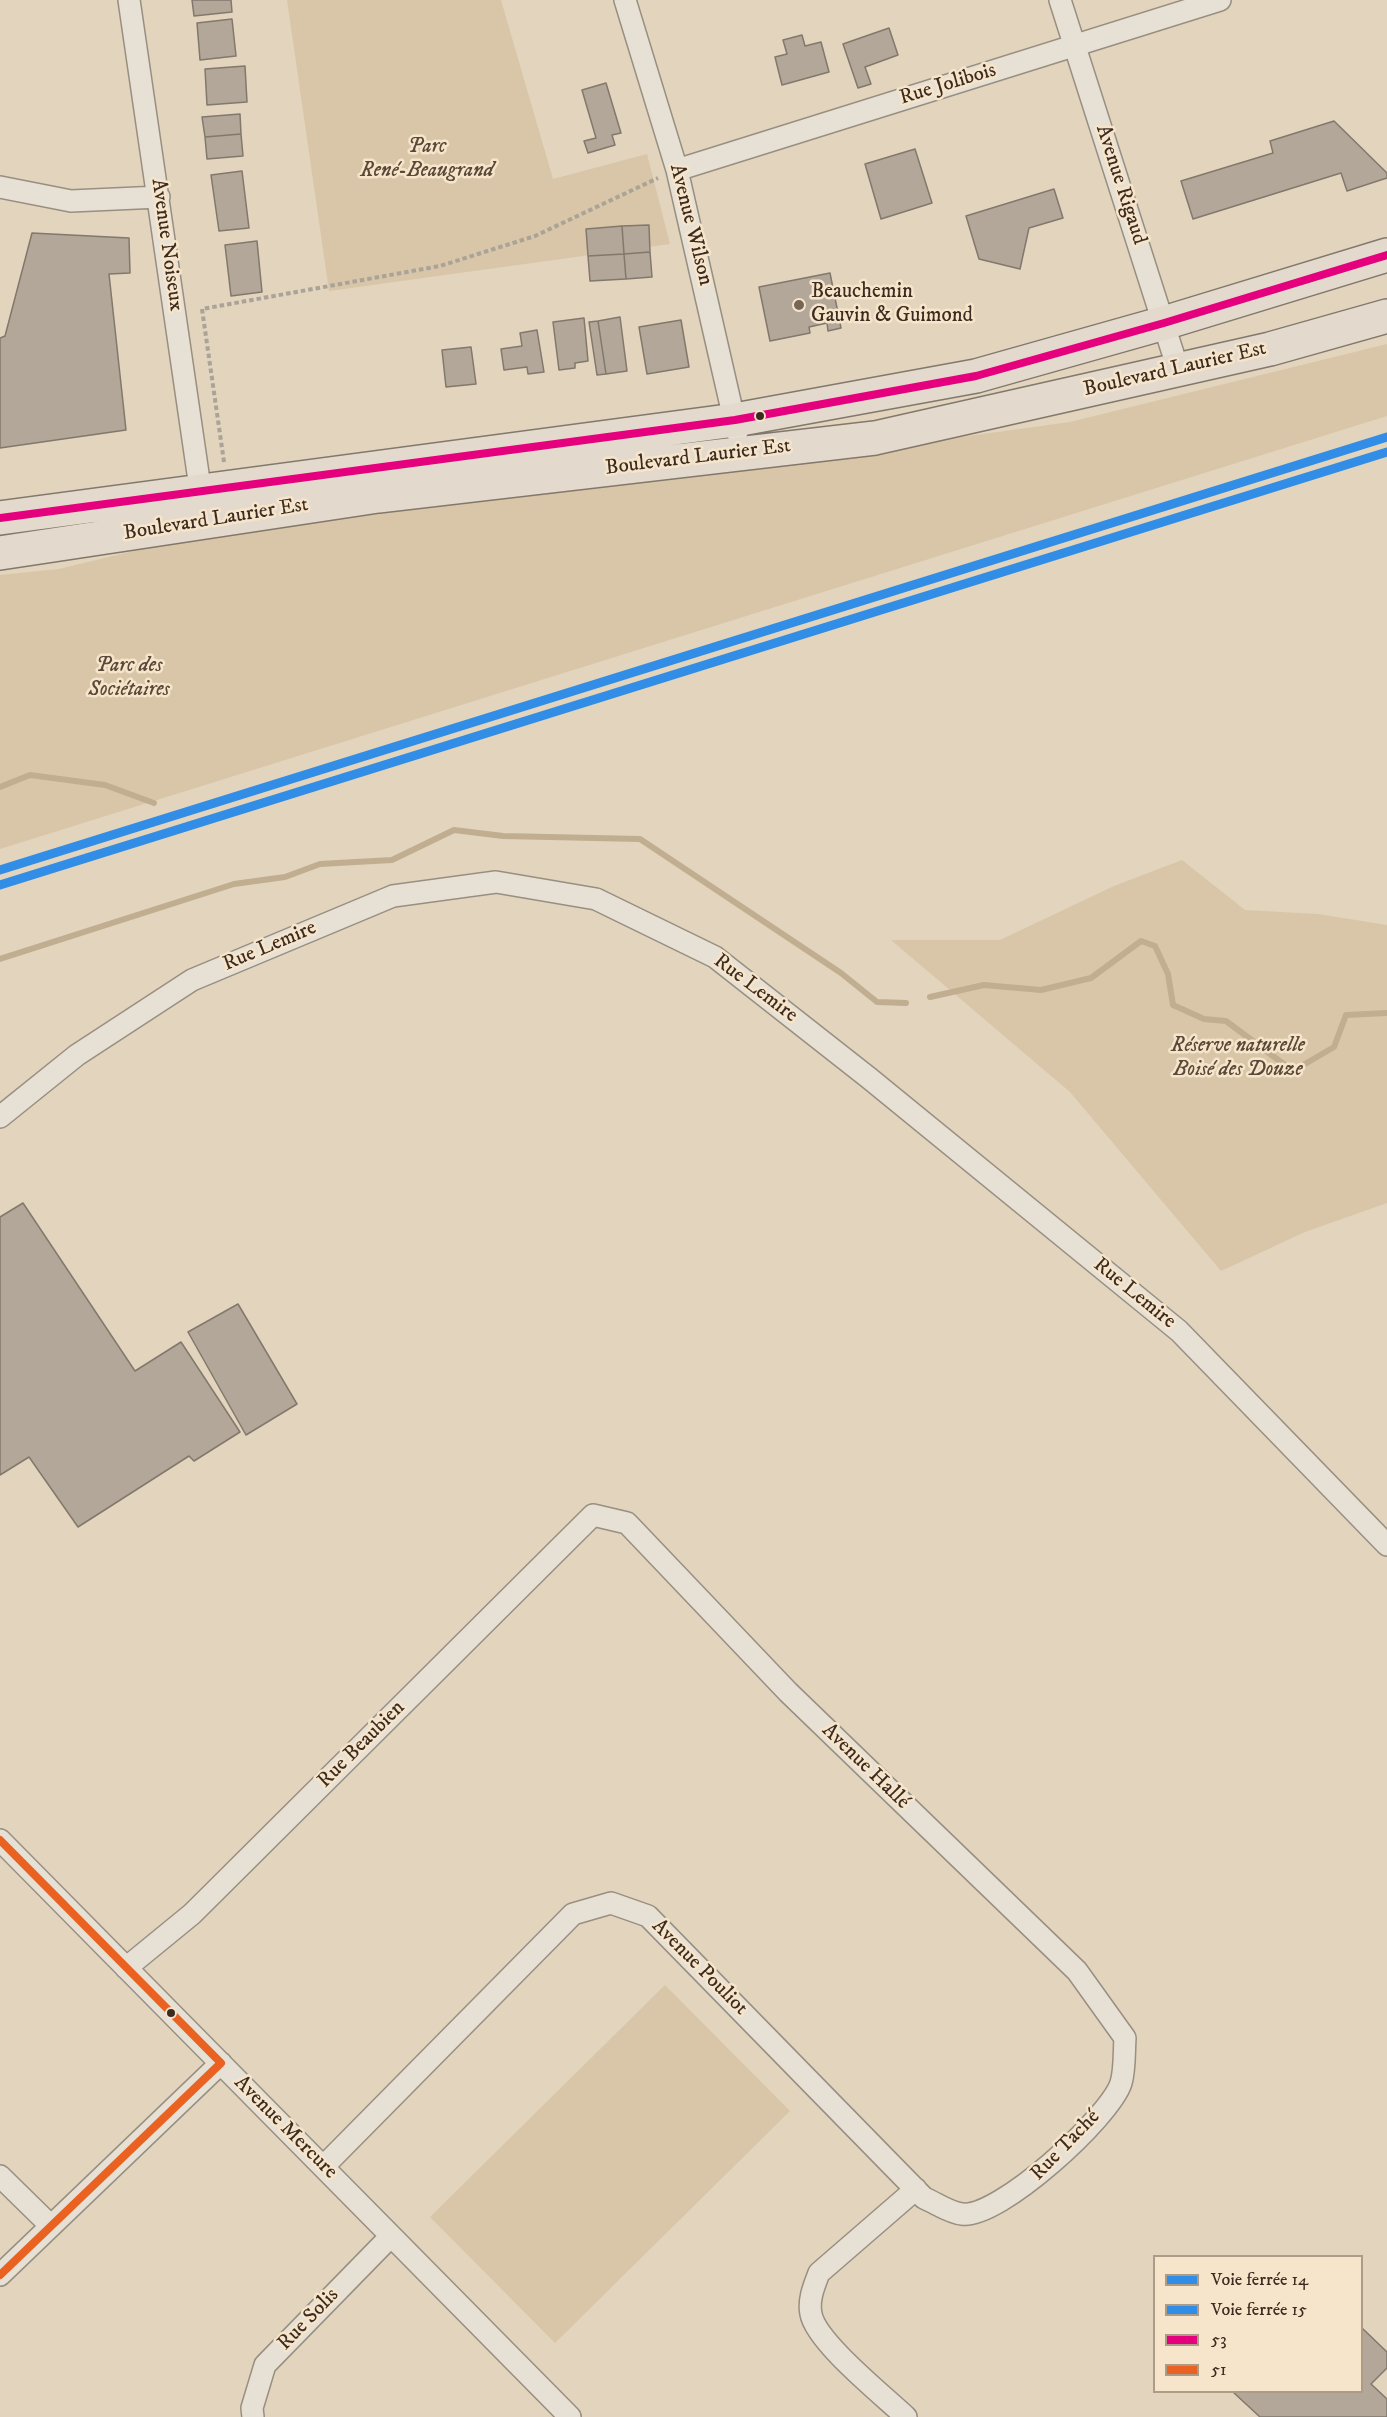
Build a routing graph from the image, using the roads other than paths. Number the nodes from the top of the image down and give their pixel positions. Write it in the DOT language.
graph roads {
  1 [pos="129,0"];
  2 [pos="625,0"];
  3 [pos="1060,0"];
  4 [pos="1220,0"];
  5 [pos="1075,45"];
  6 [pos="677,170"];
  7 [pos="0,187"];
  8 [pos="159,197"];
  9 [pos="1387,255"];
  10 [pos="1387,316"];
  11 [pos="1164,323"];
  12 [pos="1178,369"];
  13 [pos="735,420"];
  14 [pos="740,454"];
  15 [pos="211,495"];
  16 [pos="0,518"];
  17 [pos="0,553"];
  18 [pos="0,1117"];
  19 [pos="593,1515"];
  20 [pos="1387,1545"];
  21 [pos="0,1840"];
  22 [pos="126,1968"];
  23 [pos="1125,2038"];
  24 [pos="221,2063"];
  25 [pos="323,2167"];
  26 [pos="0,2176"];
  27 [pos="916,2189"];
  28 [pos="962,2214"];
  29 [pos="50,2225"];
  30 [pos="391,2236"];
  31 [pos="0,2274"];
  32 [pos="253,2417"];
  33 [pos="570,2417"];
  34 [pos="906,2417"];
  1 -- 8 [label="street, Avenue Noiseux"];
  2 -- 6 [label="street, Avenue Wilson"];
  3 -- 5 [label="street, Avenue Rigaud"];
  4 -- 5 [label="street, Rue Jolibois"];
  5 -- 6 [label="street, Rue Jolibois"];
  5 -- 11 [label="street, Avenue Rigaud"];
  6 -- 13 [label="street, Avenue Wilson"];
  7 -- 8 [label="street"];
  8 -- 15 [label="street, Avenue Noiseux"];
  9 -- 11 [label="main road, Boulevard Laurier Est"];
  10 -- 12 [label="main road, Boulevard Laurier Est"];
  11 -- 12 [label="street, Avenue Rigaud"];
  11 -- 13 [label="main road, Boulevard Laurier Est"];
  12 -- 14 [label="main road, Boulevard Laurier Est"];
  13 -- 14 [label="street, Avenue Wilson"];
  13 -- 15 [label="main road, Boulevard Laurier Est"];
  14 -- 15 [label="main road, Boulevard Laurier Est"];
  15 -- 16 [label="main road, Boulevard Laurier Est"];
  15 -- 17 [label="main road, Boulevard Laurier Est"];
  18 -- 20 [label="street, Rue Lemire"];
  19 -- 22 [label="street, Rue Beaubien"];
  19 -- 23 [label="street, Avenue Hallé"];
  21 -- 22 [label="street, Avenue Mercure"];
  22 -- 24 [label="street, Avenue Mercure"];
  23 -- 28 [label="street, Rue Taché"];
  24 -- 25 [label="street, Avenue Mercure"];
  24 -- 29 [label="street"];
  25 -- 27 [label="street, Avenue Pouliot"];
  25 -- 30 [label="street, Avenue Mercure"];
  26 -- 29 [label="street"];
  27 -- 28 [label="street, Avenue Pouliot"];
  27 -- 34 [label="street"];
  29 -- 31 [label="street"];
  30 -- 32 [label="street, Rue Solis"];
  30 -- 33 [label="street, Avenue Mercure"];
}
